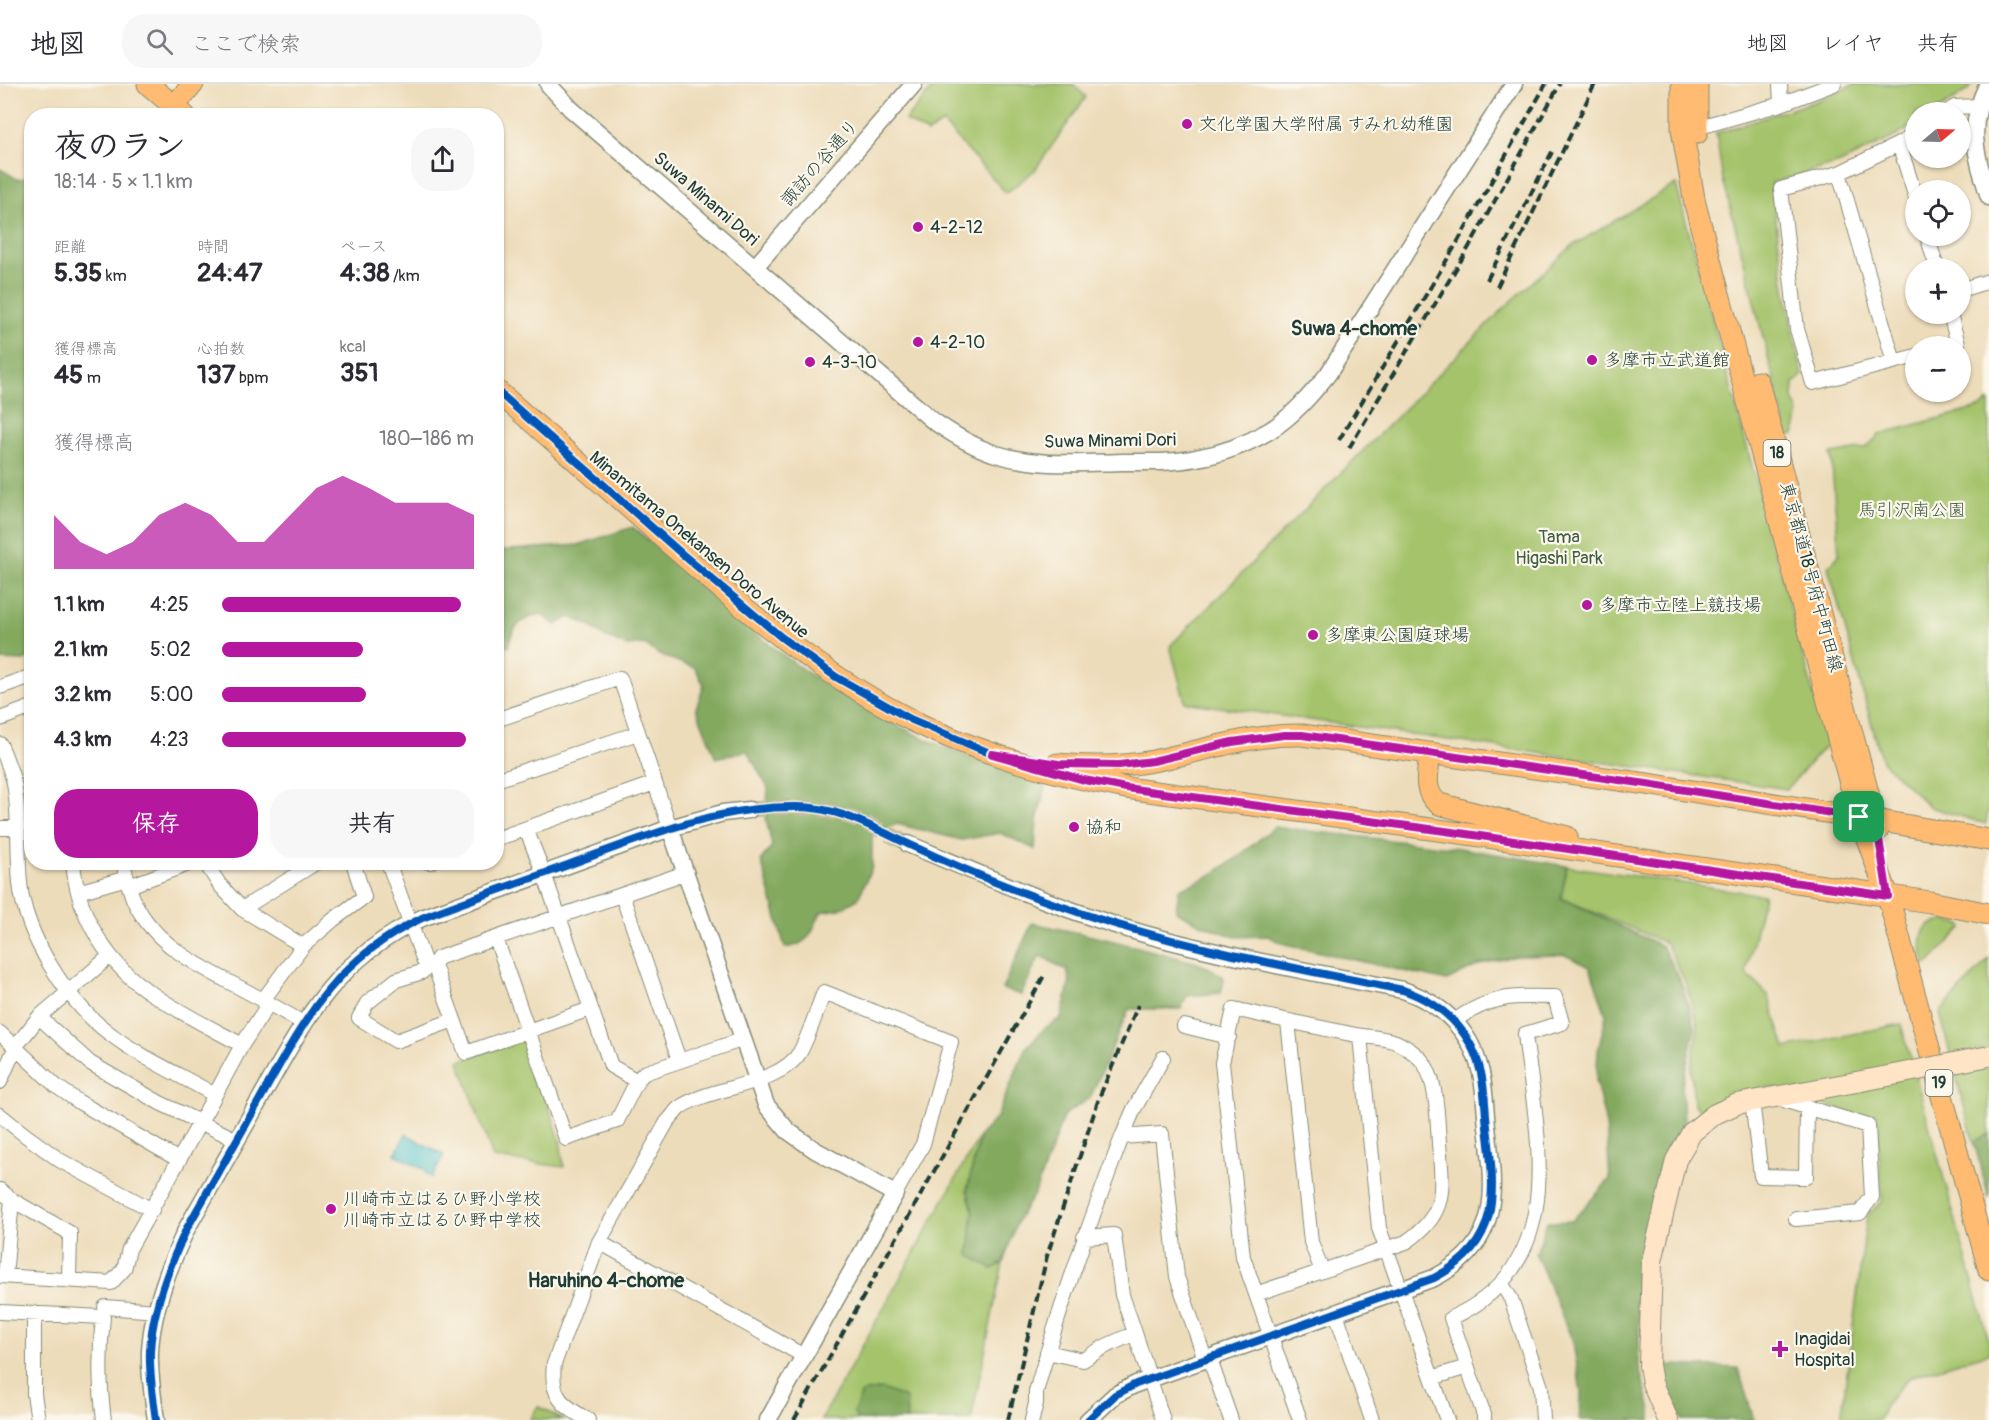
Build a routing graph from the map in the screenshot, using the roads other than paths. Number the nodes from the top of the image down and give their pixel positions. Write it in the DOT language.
graph roads {
  1 [pos="148,84"];
  2 [pos="193,84"];
  3 [pos="548,84"];
  4 [pos="914,84"];
  5 [pos="1514,84"];
  6 [pos="1682,84"];
  7 [pos="1697,84"];
  8 [pos="1780,84"];
  9 [pos="1834,84"];
  10 [pos="1988,84"];
  11 [pos="1781,104"];
  12 [pos="1971,106"];
  13 [pos="1978,106"];
  14 [pos="176,108"];
  15 [pos="181,108"];
  16 [pos="1696,128"];
  17 [pos="1905,140"];
  18 [pos="1899,144"];
  19 [pos="1839,173"];
  20 [pos="1910,180"];
  21 [pos="1989,197"];
  22 [pos="755,267"];
  23 [pos="1989,281"];
  24 [pos="1971,287"];
  25 [pos="1905,359"];
  26 [pos="1894,362"];
  27 [pos="504,397"];
  28 [pos="24,679"];
  29 [pos="0,687"];
  30 [pos="24,710"];
  31 [pos="504,717"];
  32 [pos="0,719"];
  33 [pos="638,732"];
  34 [pos="0,744"];
  35 [pos="1430,753"];
  36 [pos="992,754"];
  37 [pos="504,777"];
  38 [pos="655,783"];
  39 [pos="748,810"];
  40 [pos="1868,818"];
  41 [pos="0,828"];
  42 [pos="19,828"];
  43 [pos="670,828"];
  44 [pos="526,829"];
  45 [pos="504,836"];
  46 [pos="1989,840"];
  47 [pos="908,844"];
  48 [pos="1642,860"];
  49 [pos="74,870"];
  50 [pos="125,870"];
  51 [pos="168,870"];
  52 [pos="210,870"];
  53 [pos="291,870"];
  54 [pos="303,870"];
  55 [pos="356,870"];
  56 [pos="391,870"];
  57 [pos="685,873"];
  58 [pos="544,874"];
  59 [pos="293,876"];
  60 [pos="128,882"];
  61 [pos="78,892"];
  62 [pos="622,895"];
  63 [pos="1888,896"];
  64 [pos="242,909"];
  65 [pos="1989,914"];
  66 [pos="558,916"];
  67 [pos="410,924"];
  68 [pos="496,939"];
  69 [pos="303,946"];
  70 [pos="110,956"];
  71 [pos="431,965"];
  72 [pos="68,990"];
  73 [pos="266,1001"];
  74 [pos="590,1009"];
  75 [pos="39,1017"];
  76 [pos="454,1020"];
  77 [pos="1288,1021"];
  78 [pos="1454,1021"];
  79 [pos="303,1023"];
  80 [pos="1184,1026"];
  81 [pos="527,1031"];
  82 [pos="0,1033"];
  83 [pos="1360,1036"];
  84 [pos="1229,1037"];
  85 [pos="744,1039"];
  86 [pos="242,1045"];
  87 [pos="16,1046"];
  88 [pos="1989,1056"];
  89 [pos="1163,1058"];
  90 [pos="679,1060"];
  91 [pos="757,1079"];
  92 [pos="637,1081"];
  93 [pos="0,1083"];
  94 [pos="215,1095"];
  95 [pos="1773,1097"];
  96 [pos="1752,1100"];
  97 [pos="1807,1108"];
  98 [pos="0,1115"];
  99 [pos="201,1123"];
  100 [pos="1122,1137"];
  101 [pos="237,1140"];
  102 [pos="179,1160"];
  103 [pos="0,1190"];
  104 [pos="895,1194"];
  105 [pos="12,1200"];
  106 [pos="152,1210"];
  107 [pos="1796,1220"];
  108 [pos="1084,1237"];
  109 [pos="599,1242"];
  110 [pos="1387,1249"];
  111 [pos="1989,1270"];
  112 [pos="1322,1271"];
  113 [pos="2,1276"];
  114 [pos="69,1280"];
  115 [pos="111,1283"];
  116 [pos="1502,1284"];
  117 [pos="1402,1290"];
  118 [pos="1256,1294"];
  119 [pos="157,1311"];
  120 [pos="0,1312"];
  121 [pos="104,1312"];
  122 [pos="34,1313"];
  123 [pos="1336,1313"];
  124 [pos="1135,1333"];
  125 [pos="1270,1336"];
  126 [pos="1047,1352"];
  127 [pos="804,1356"];
  128 [pos="1207,1358"];
  129 [pos="1467,1367"];
  130 [pos="1149,1378"];
  131 [pos="1432,1378"];
  132 [pos="38,1420"];
  133 [pos="104,1420"];
  134 [pos="156,1420"];
  135 [pos="588,1420"];
  136 [pos="768,1420"];
  137 [pos="1032,1420"];
  138 [pos="1088,1420"];
  139 [pos="1163,1420"];
  140 [pos="1232,1420"];
  141 [pos="1300,1420"];
  142 [pos="1372,1420"];
  143 [pos="1447,1420"];
  144 [pos="1484,1420"];
  145 [pos="1543,1420"];
  146 [pos="1668,1420"];
  1 -- 14 [label="main road"];
  2 -- 15 [label="main road"];
  3 -- 22 [label="street, Suwa Minami Dori"];
  4 -- 22 [label="street, 諏訪の谷通り"];
  5 -- 22 [label="street, Suwa Minami Dori"];
  6 -- 40 [label="main road, 東京都道18号府中町田線 / 18"];
  7 -- 16 [label="main road, 東京都道18号府中町田線 / 18"];
  8 -- 11 [label="street"];
  9 -- 11 [label="street"];
  10 -- 13 [label="street"];
  11 -- 16 [label="street"];
  12 -- 13 [label="street"];
  13 -- 21 [label="street"];
  16 -- 40 [label="main road, 東京都道18号府中町田線 / 18"];
  17 -- 18 [label="street"];
  18 -- 19 [label="street"];
  18 -- 20 [label="street"];
  19 -- 26 [label="street"];
  19 -- 26 [label="street"];
  23 -- 24 [label="street"];
  25 -- 26 [label="street"];
  27 -- 36 [label="main road, Minamitama Onekansen Doro Avenue"];
  28 -- 29 [label="street"];
  30 -- 32 [label="street"];
  31 -- 33 [label="street"];
  33 -- 37 [label="street"];
  33 -- 38 [label="street"];
  34 -- 42 [label="street"];
  35 -- 36 [label="main road, Minamitama Onekansen Doro Avenue"];
  35 -- 40 [label="main road, Minamitama Onekansen Doro Avenue"];
  35 -- 48 [label="main road"];
  36 -- 48 [label="main road, Minamitama Onekansen Doro Avenue"];
  38 -- 43 [label="street"];
  38 -- 44 [label="street"];
  39 -- 43 [label="street"];
  40 -- 46 [label="main road, Minamitama Onekansen Doro Avenue"];
  40 -- 63 [label="main road, 19"];
  41 -- 42 [label="street"];
  42 -- 72 [label="street"];
  43 -- 57 [label="street"];
  43 -- 58 [label="street"];
  44 -- 45 [label="street"];
  44 -- 58 [label="street"];
  47 -- 78 [label="street"];
  48 -- 63 [label="main road, Minamitama Onekansen Doro Avenue"];
  49 -- 61 [label="street"];
  50 -- 60 [label="street"];
  51 -- 60 [label="street"];
  52 -- 64 [label="street"];
  53 -- 59 [label="street"];
  54 -- 59 [label="street"];
  55 -- 69 [label="street"];
  56 -- 67 [label="street"];
  57 -- 62 [label="street"];
  57 -- 85 [label="street"];
  58 -- 66 [label="street"];
  58 -- 67 [label="street"];
  59 -- 64 [label="street"];
  60 -- 61 [label="street"];
  60 -- 73 [label="street"];
  61 -- 70 [label="street"];
  62 -- 66 [label="street"];
  62 -- 90 [label="street"];
  63 -- 65 [label="main road, Minamitama Onekansen Doro Avenue"];
  63 -- 111 [label="main road, 19"];
  64 -- 69 [label="street"];
  66 -- 68 [label="street"];
  66 -- 74 [label="street"];
  67 -- 71 [label="street"];
  67 -- 79 [label="street"];
  68 -- 71 [label="street"];
  68 -- 81 [label="street"];
  69 -- 73 [label="street"];
  70 -- 72 [label="street"];
  70 -- 86 [label="street"];
  71 -- 76 [label="street"];
  71 -- 76 [label="street"];
  72 -- 75 [label="street"];
  72 -- 94 [label="street"];
  73 -- 79 [label="street"];
  73 -- 86 [label="street"];
  74 -- 81 [label="street"];
  74 -- 92 [label="street"];
  75 -- 87 [label="street"];
  75 -- 99 [label="street"];
  76 -- 81 [label="street"];
  77 -- 83 [label="street"];
  77 -- 84 [label="street"];
  77 -- 112 [label="street"];
  78 -- 116 [label="street"];
  78 -- 117 [label="street"];
  79 -- 101 [label="street"];
  80 -- 84 [label="street"];
  81 -- 92 [label="street"];
  82 -- 87 [label="street"];
  83 -- 110 [label="street"];
  83 -- 110 [label="street"];
  84 -- 118 [label="street"];
  85 -- 90 [label="street"];
  85 -- 91 [label="street"];
  86 -- 94 [label="street"];
  87 -- 93 [label="street"];
  87 -- 102 [label="street"];
  88 -- 95 [label="main road, bridge"];
  89 -- 100 [label="street"];
  90 -- 92 [label="street"];
  91 -- 104 [label="street"];
  91 -- 104 [label="street"];
  91 -- 109 [label="street"];
  94 -- 99 [label="street"];
  95 -- 96 [label="main road"];
  95 -- 97 [label="street"];
  96 -- 97 [label="street"];
  96 -- 146 [label="main road"];
  97 -- 107 [label="street"];
  98 -- 106 [label="street"];
  99 -- 101 [label="street"];
  99 -- 102 [label="street"];
  100 -- 108 [label="street"];
  100 -- 128 [label="street"];
  101 -- 119 [label="street"];
  102 -- 106 [label="street"];
  103 -- 105 [label="street"];
  104 -- 127 [label="street"];
  105 -- 113 [label="street"];
  105 -- 114 [label="street"];
  106 -- 115 [label="street"];
  108 -- 124 [label="street"];
  108 -- 126 [label="street"];
  109 -- 127 [label="street"];
  109 -- 135 [label="street"];
  110 -- 112 [label="street"];
  110 -- 117 [label="street"];
  112 -- 118 [label="street"];
  113 -- 114 [label="street"];
  114 -- 115 [label="street"];
  115 -- 121 [label="street"];
  116 -- 129 [label="street"];
  116 -- 145 [label="street"];
  117 -- 123 [label="street"];
  117 -- 131 [label="street"];
  118 -- 125 [label="street"];
  119 -- 121 [label="street"];
  119 -- 134 [label="street"];
  120 -- 122 [label="street"];
  121 -- 122 [label="street"];
  121 -- 133 [label="street"];
  122 -- 132 [label="street"];
  123 -- 125 [label="street"];
  123 -- 142 [label="street"];
  124 -- 126 [label="street"];
  124 -- 130 [label="street"];
  125 -- 128 [label="street"];
  125 -- 141 [label="street"];
  126 -- 137 [label="street"];
  127 -- 136 [label="street"];
  128 -- 130 [label="street"];
  128 -- 140 [label="street"];
  129 -- 131 [label="street"];
  129 -- 144 [label="street"];
  130 -- 138 [label="street"];
  130 -- 139 [label="street"];
  131 -- 143 [label="street"];
}
